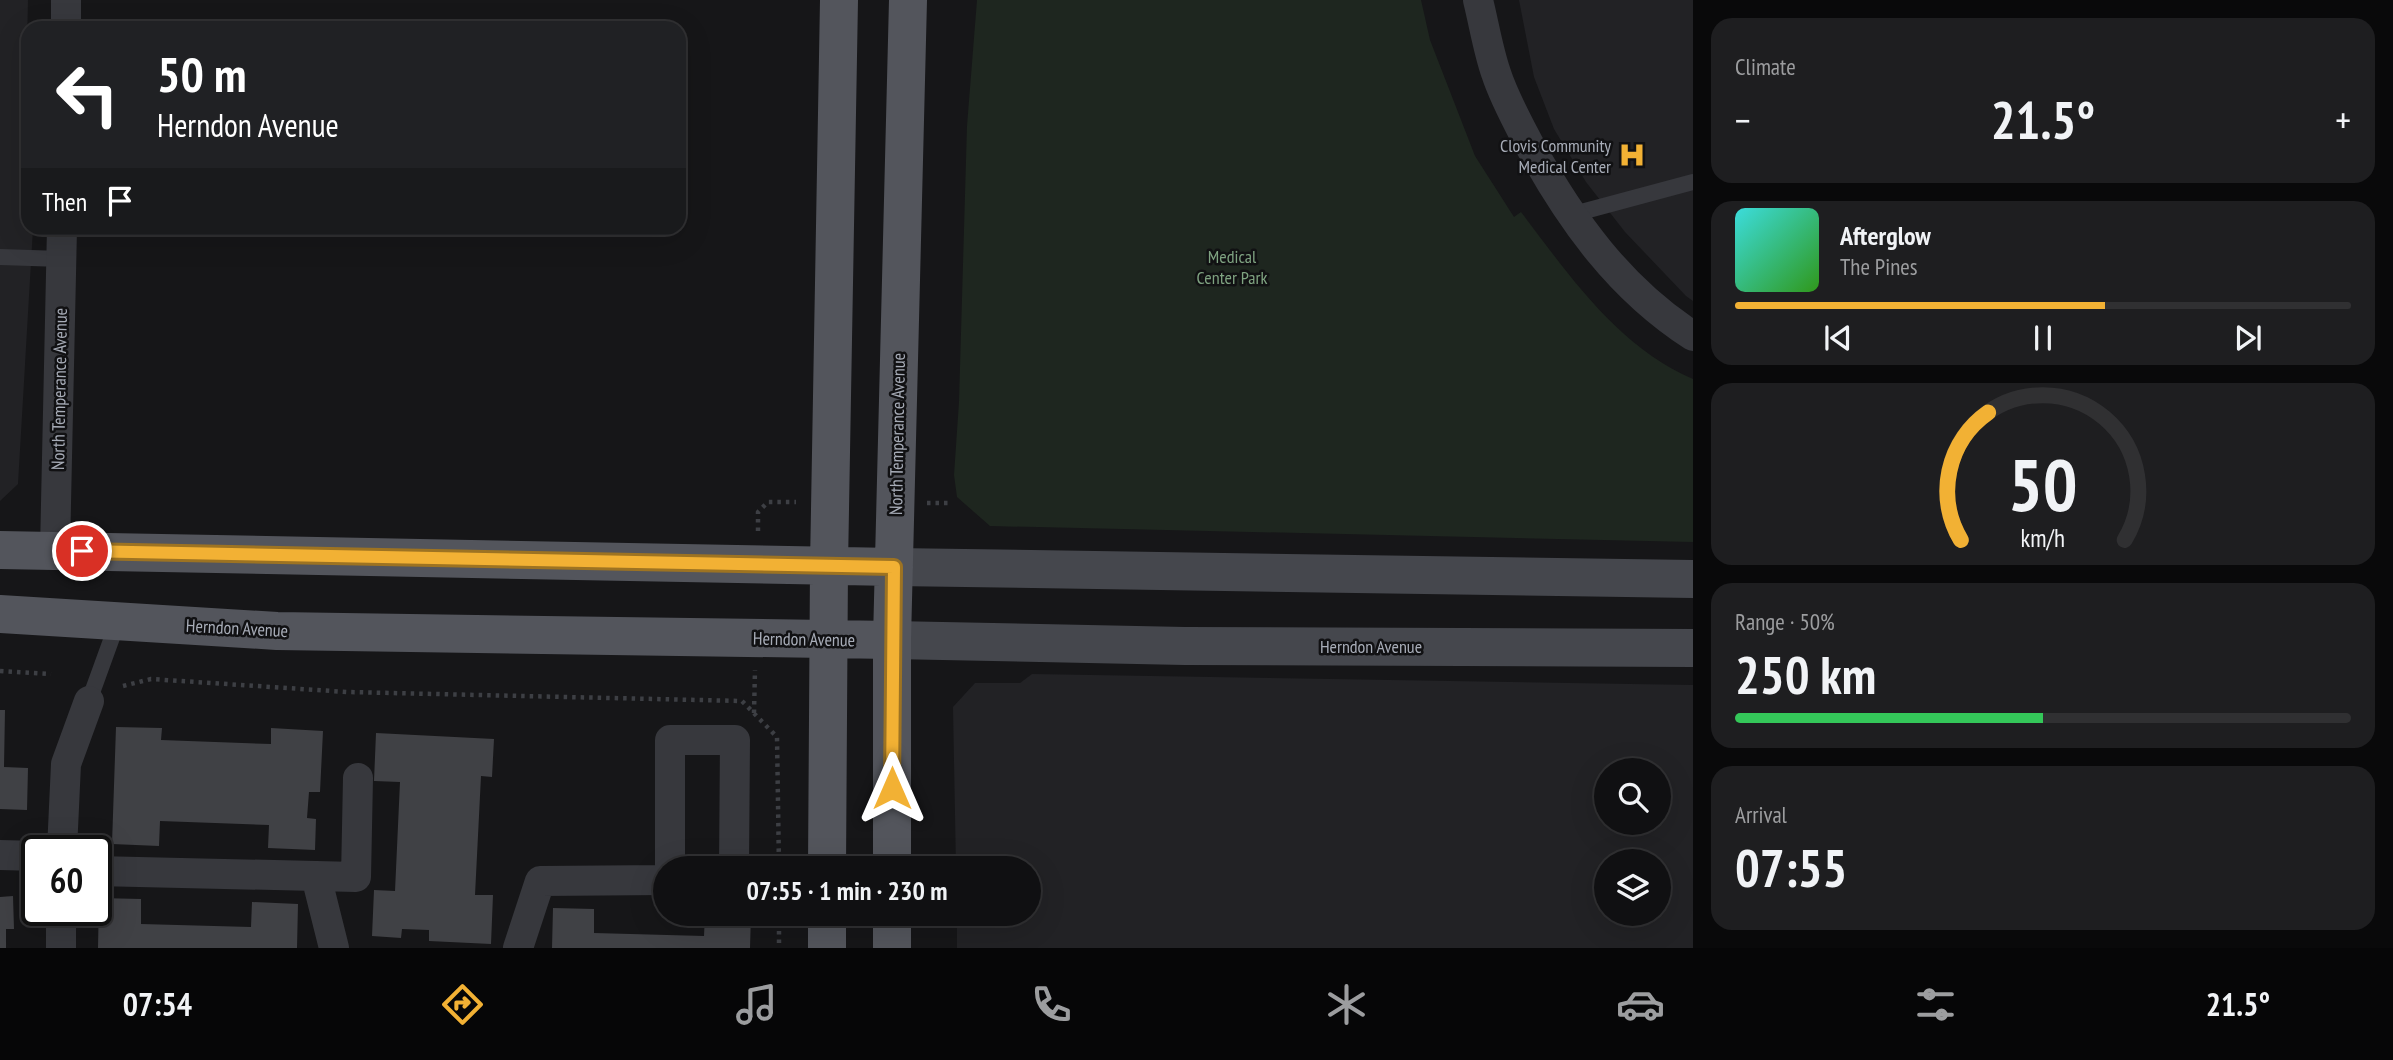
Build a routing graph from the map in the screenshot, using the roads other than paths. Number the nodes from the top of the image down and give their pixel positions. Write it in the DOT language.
graph roads {
  1 [pos="66,0"];
  2 [pos="839,0"];
  3 [pos="908,0"];
  4 [pos="1478,0"];
  5 [pos="66,21"];
  6 [pos="1693,183"];
  7 [pos="1570,215"];
  8 [pos="62,235"];
  9 [pos="0,257"];
  10 [pos="62,258"];
  11 [pos="1693,336"];
  12 [pos="0,550"];
  13 [pos="55,550"];
  14 [pos="829,566"];
  15 [pos="894,567"];
  16 [pos="1693,579"];
  17 [pos="0,614"];
  18 [pos="118,621"];
  19 [pos="828,639"];
  20 [pos="892,640"];
  21 [pos="1693,648"];
  22 [pos="89,701"];
  23 [pos="358,778"];
  24 [pos="63,835"];
  25 [pos="0,855"];
  26 [pos="21,856"];
  27 [pos="670,856"];
  28 [pos="734,856"];
  29 [pos="827,856"];
  30 [pos="892,856"];
  31 [pos="112,871"];
  32 [pos="316,876"];
  33 [pos="653,880"];
  34 [pos="61,926"];
  35 [pos="827,926"];
  36 [pos="892,926"];
  37 [pos="61,948"];
  38 [pos="334,948"];
  39 [pos="518,948"];
  40 [pos="827,948"];
  41 [pos="892,948"];
  1 -- 5 [label="street"];
  2 -- 14 [label="main road"];
  3 -- 15 [label="main road, North Temperance Avenue"];
  4 -- 7 [label="street"];
  6 -- 7 [label="lane"];
  7 -- 11 [label="street"];
  8 -- 10 [label="street, North Temperance Avenue"];
  9 -- 10 [label="lane"];
  10 -- 13 [label="street, North Temperance Avenue"];
  12 -- 13 [label="main road"];
  13 -- 14 [label="main road"];
  14 -- 15 [label="main road"];
  14 -- 19 [label="main road"];
  15 -- 16 [label="main road"];
  15 -- 20 [label="main road, North Temperance Avenue"];
  17 -- 18 [label="main road, Herndon Avenue"];
  18 -- 19 [label="main road, Herndon Avenue"];
  18 -- 22 [label="lane"];
  19 -- 20 [label="main road, Herndon Avenue"];
  19 -- 29 [label="main road"];
  20 -- 21 [label="main road, Herndon Avenue"];
  20 -- 30 [label="main road, North Temperance Avenue"];
  22 -- 24 [label="street"];
  23 -- 32 [label="street"];
  25 -- 26 [label="street"];
  27 -- 28 [label="street"];
  31 -- 32 [label="street"];
  32 -- 38 [label="street"];
  33 -- 39 [label="street"];
  34 -- 37 [label="street"];
  35 -- 40 [label="main road"];
  36 -- 41 [label="main road"];
}
